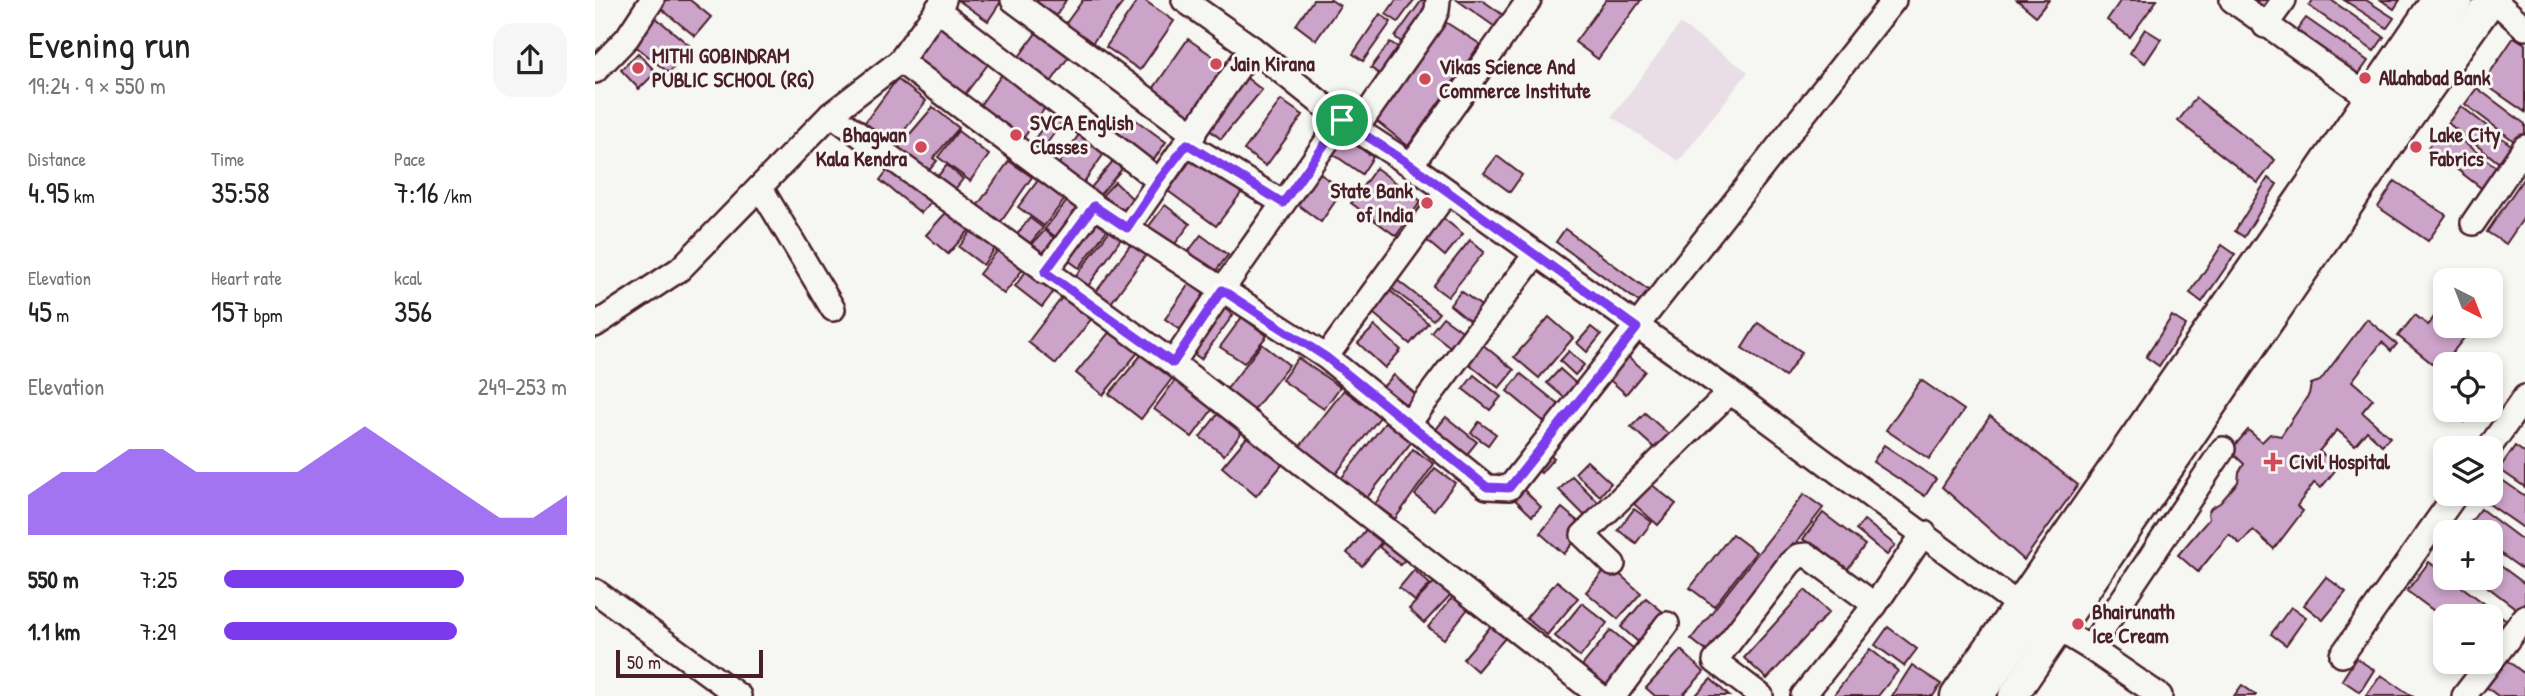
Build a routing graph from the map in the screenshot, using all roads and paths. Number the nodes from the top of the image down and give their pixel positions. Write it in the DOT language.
graph roads {
  1 [pos="652,0"];
  2 [pos="1013,0"];
  3 [pos="1438,0"];
  4 [pos="1529,0"];
  5 [pos="1894,0"];
  6 [pos="2232,0"];
  7 [pos="2284,0"];
  8 [pos="2435,0"];
  9 [pos="2461,0"];
  10 [pos="2493,0"];
  11 [pos="941,4"];
  12 [pos="1197,4"];
  13 [pos="2265,26"];
  14 [pos="2525,28"];
  15 [pos="1252,48"];
  16 [pos="900,61"];
  17 [pos="595,71"];
  18 [pos="2369,97"];
  19 [pos="831,114"];
  20 [pos="1349,125"];
  21 [pos="1191,139"];
  22 [pos="2525,147"];
  23 [pos="1411,165"];
  24 [pos="1159,180"];
  25 [pos="760,187"];
  26 [pos="1447,192"];
  27 [pos="1283,203"];
  28 [pos="1094,206"];
  29 [pos="2473,223"];
  30 [pos="1127,228"];
  31 [pos="1535,255"];
  32 [pos="1045,272"];
  33 [pos="1222,290"];
  34 [pos="834,309"];
  35 [pos="595,325"];
  36 [pos="1637,328"];
  37 [pos="1326,357"];
  38 [pos="1173,363"];
  39 [pos="1730,392"];
  40 [pos="2525,397"];
  41 [pos="1409,423"];
  42 [pos="2497,436"];
  43 [pos="2223,449"];
  44 [pos="2448,506"];
  45 [pos="1924,533"];
  46 [pos="1613,564"];
  47 [pos="595,591"];
  48 [pos="1875,605"];
  49 [pos="2038,617"];
  50 [pos="2525,617"];
  51 [pos="1667,624"];
  52 [pos="2090,648"];
  53 [pos="2342,655"];
  54 [pos="739,696"];
  55 [pos="1600,696"];
  56 [pos="1614,696"];
  57 [pos="1761,696"];
  58 [pos="1803,696"];
  59 [pos="1955,696"];
  60 [pos="1982,696"];
  61 [pos="2013,696"];
  62 [pos="2160,696"];
  63 [pos="2464,696"];
  1 -- 17 [label="street"];
  2 -- 21 [label="street"];
  3 -- 20 [label="street"];
  4 -- 23 [label="street"];
  5 -- 36 [label="street"];
  6 -- 13 [label="street"];
  7 -- 13 [label="street"];
  8 -- 18 [label="main road"];
  9 -- 49 [label="street"];
  10 -- 14 [label="street"];
  10 -- 49 [label="main road"];
  11 -- 16 [label="street"];
  11 -- 24 [label="street"];
  12 -- 15 [label="street"];
  13 -- 18 [label="street"];
  15 -- 20 [label="street"];
  15 -- 21 [label="street"];
  16 -- 19 [label="street"];
  16 -- 28 [label="street"];
  18 -- 49 [label="main road"];
  19 -- 25 [label="street"];
  19 -- 32 [label="street"];
  20 -- 23 [label="street"];
  20 -- 27 [label="street"];
  21 -- 24 [label="street"];
  21 -- 27 [label="street"];
  22 -- 29 [label="street"];
  23 -- 26 [label="street"];
  24 -- 30 [label="street"];
  25 -- 34 [label="street"];
  25 -- 35 [label="street"];
  26 -- 31 [label="street"];
  26 -- 37 [label="street"];
  27 -- 33 [label="street"];
  28 -- 30 [label="street"];
  28 -- 32 [label="street"];
  30 -- 33 [label="street"];
  31 -- 36 [label="street"];
  31 -- 41 [label="street"];
  32 -- 38 [label="street"];
  33 -- 37 [label="street"];
  33 -- 38 [label="street"];
  36 -- 39 [label="street"];
  36 -- 41 [label="street"];
  37 -- 41 [label="street"];
  38 -- 55 [label="street"];
  39 -- 45 [label="street"];
  39 -- 46 [label="street"];
  40 -- 42 [label="street"];
  43 -- 52 [label="street"];
  44 -- 53 [label="street"];
  45 -- 48 [label="street"];
  45 -- 49 [label="street"];
  47 -- 54 [label="street"];
  48 -- 57 [label="street"];
  48 -- 58 [label="street"];
  49 -- 52 [label="street"];
  49 -- 59 [label="main road"];
  49 -- 60 [label="street"];
  49 -- 61 [label="main road"];
  50 -- 63 [label="street"];
  51 -- 56 [label="street"];
  52 -- 62 [label="street"];
}
